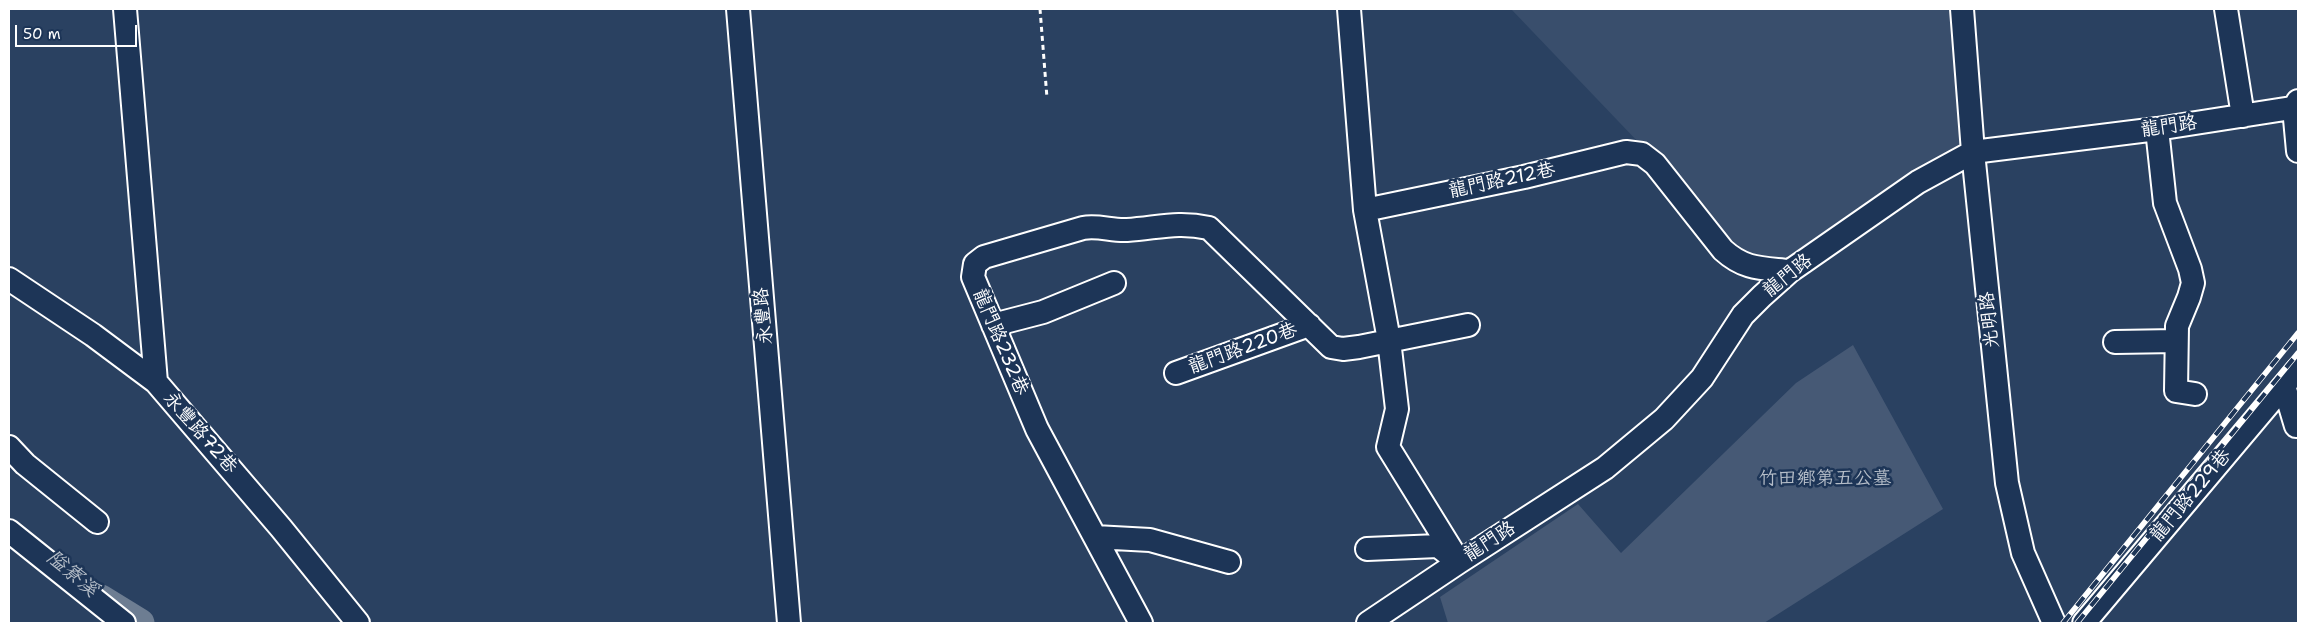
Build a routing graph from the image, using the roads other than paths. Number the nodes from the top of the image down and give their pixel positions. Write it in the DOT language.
graph roads {
  1 [pos="125,9"];
  2 [pos="738,9"];
  3 [pos="1349,9"];
  4 [pos="1962,9"];
  5 [pos="2226,9"];
  6 [pos="2297,105"];
  7 [pos="2243,116"];
  8 [pos="2157,129"];
  9 [pos="2298,150"];
  10 [pos="1973,152"];
  11 [pos="1365,210"];
  12 [pos="1790,271"];
  13 [pos="9,279"];
  14 [pos="1114,283"];
  15 [pos="993,325"];
  16 [pos="1309,325"];
  17 [pos="1468,325"];
  18 [pos="1389,340"];
  19 [pos="2176,341"];
  20 [pos="2115,342"];
  21 [pos="2298,369"];
  22 [pos="1176,373"];
  23 [pos="156,382"];
  24 [pos="2284,386"];
  25 [pos="2194,394"];
  26 [pos="2298,426"];
  27 [pos="9,447"];
  28 [pos="97,522"];
  29 [pos="9,531"];
  30 [pos="1095,537"];
  31 [pos="1367,549"];
  32 [pos="1230,562"];
  33 [pos="1458,562"];
  34 [pos="124,623"];
  35 [pos="358,623"];
  36 [pos="789,623"];
  37 [pos="1141,623"];
  38 [pos="1368,623"];
  39 [pos="2054,623"];
  40 [pos="2084,623"];
  1 -- 23 [label="street"];
  2 -- 36 [label="street, 永豐路"];
  3 -- 11 [label="street"];
  4 -- 10 [label="street, 光明路"];
  5 -- 7 [label="street"];
  6 -- 7 [label="street, 龍門路"];
  6 -- 9 [label="street"];
  7 -- 8 [label="street, 龍門路"];
  8 -- 10 [label="street, 龍門路"];
  8 -- 19 [label="street"];
  10 -- 12 [label="street, 龍門路"];
  10 -- 39 [label="street, 光明路"];
  11 -- 12 [label="street, 龍門路212巷"];
  11 -- 18 [label="street"];
  12 -- 33 [label="street, 龍門路"];
  13 -- 23 [label="street, 永豐路72巷"];
  14 -- 15 [label="street"];
  15 -- 16 [label="street, 龍門路232巷"];
  15 -- 30 [label="street, 龍門路232巷"];
  16 -- 18 [label="street, 龍門路220巷"];
  16 -- 22 [label="street, 龍門路220巷"];
  17 -- 18 [label="street, 龍門路220巷"];
  18 -- 33 [label="street"];
  19 -- 20 [label="street"];
  19 -- 25 [label="street"];
  21 -- 24 [label="street, 龍門路229巷"];
  23 -- 35 [label="street, 永豐路72巷"];
  24 -- 26 [label="street"];
  24 -- 40 [label="street, 龍門路229巷"];
  27 -- 28 [label="street"];
  29 -- 34 [label="street"];
  30 -- 32 [label="street"];
  30 -- 37 [label="street, 龍門路232巷"];
  31 -- 33 [label="street"];
  33 -- 38 [label="street, 龍門路"];
}
